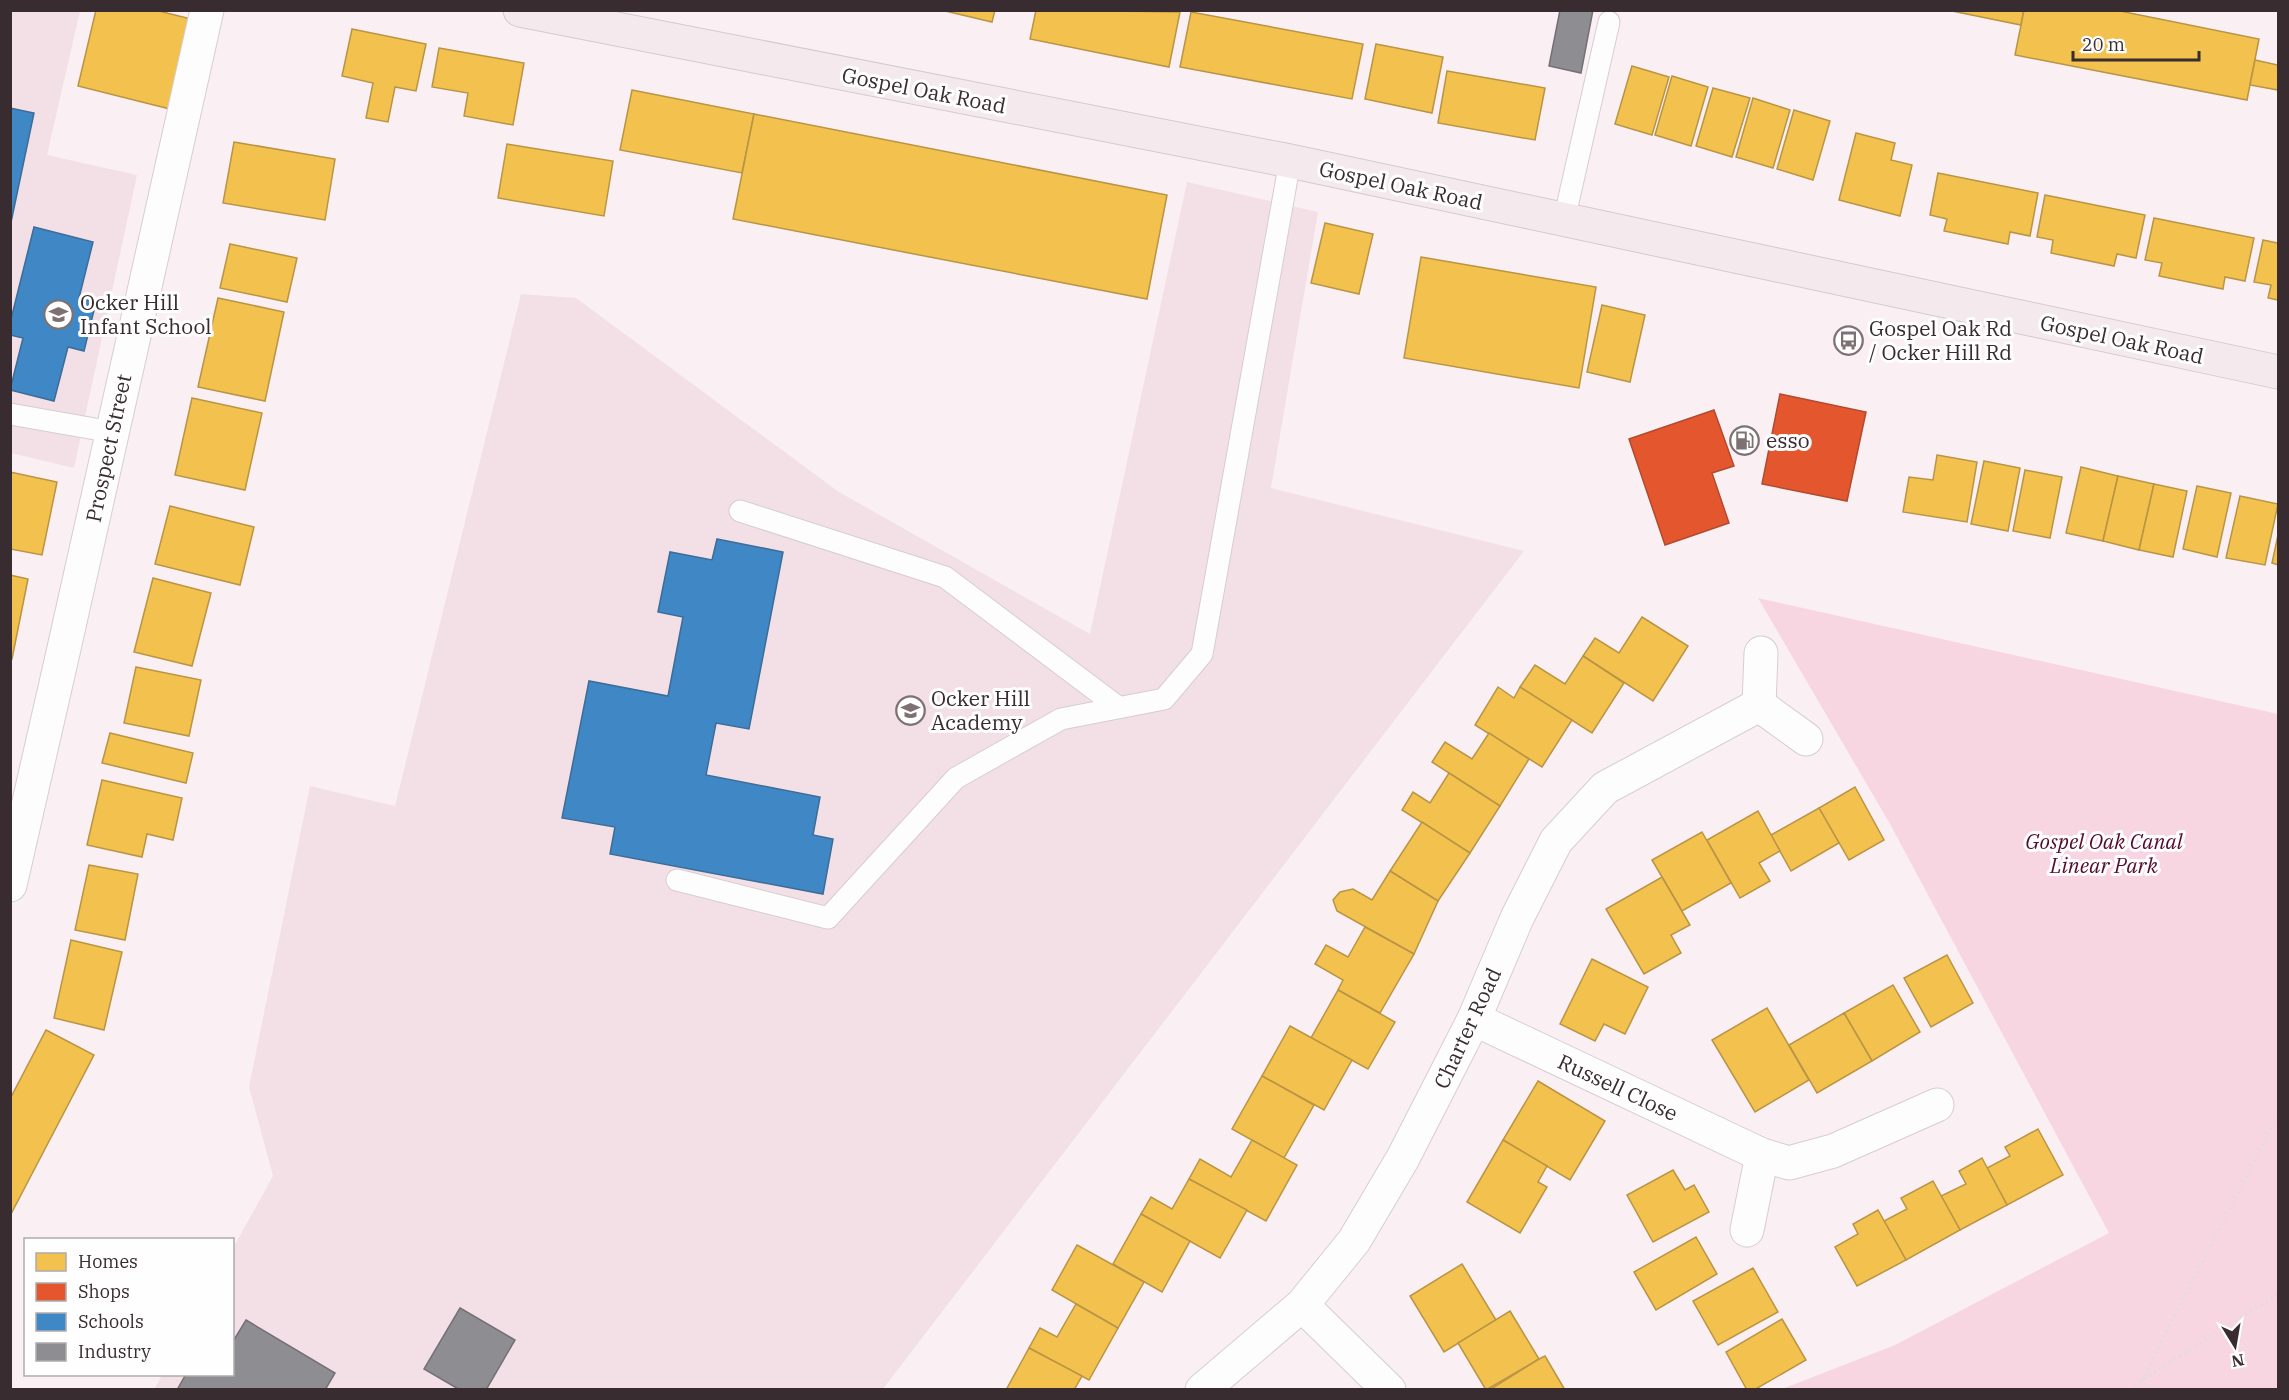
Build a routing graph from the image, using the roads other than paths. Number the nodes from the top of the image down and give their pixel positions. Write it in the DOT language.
graph roads {
  1 [pos="207,10"];
  2 [pos="520,10"];
  3 [pos="1609,22"];
  4 [pos="1290,161"];
  5 [pos="1564,220"];
  6 [pos="2278,372"];
  7 [pos="10,414"];
  8 [pos="112,432"];
  9 [pos="740,511"];
  10 [pos="1761,653"];
  11 [pos="1759,705"];
  12 [pos="1118,707"];
  13 [pos="1806,739"];
  14 [pos="677,880"];
  15 [pos="10,885"];
  16 [pos="1474,1020"];
  17 [pos="1937,1105"];
  18 [pos="1762,1155"];
  19 [pos="1747,1230"];
  20 [pos="1302,1305"];
  21 [pos="1202,1389"];
  22 [pos="1389,1389"];
  1 -- 8 [label="street, Prospect Street"];
  2 -- 4 [label="main road, Gospel Oak Road"];
  3 -- 5 [label="lane"];
  4 -- 5 [label="main road, Gospel Oak Road"];
  4 -- 12 [label="lane"];
  5 -- 6 [label="main road, Gospel Oak Road"];
  7 -- 8 [label="lane"];
  8 -- 15 [label="street, Prospect Street"];
  9 -- 12 [label="lane"];
  10 -- 11 [label="street"];
  11 -- 13 [label="street"];
  11 -- 16 [label="street, Charter Road"];
  12 -- 14 [label="lane"];
  16 -- 18 [label="street, Russell Close"];
  16 -- 20 [label="street, Charter Road"];
  17 -- 18 [label="street, Russell Close"];
  18 -- 19 [label="street"];
  20 -- 21 [label="street, Charter Road"];
  20 -- 22 [label="street"];
}
